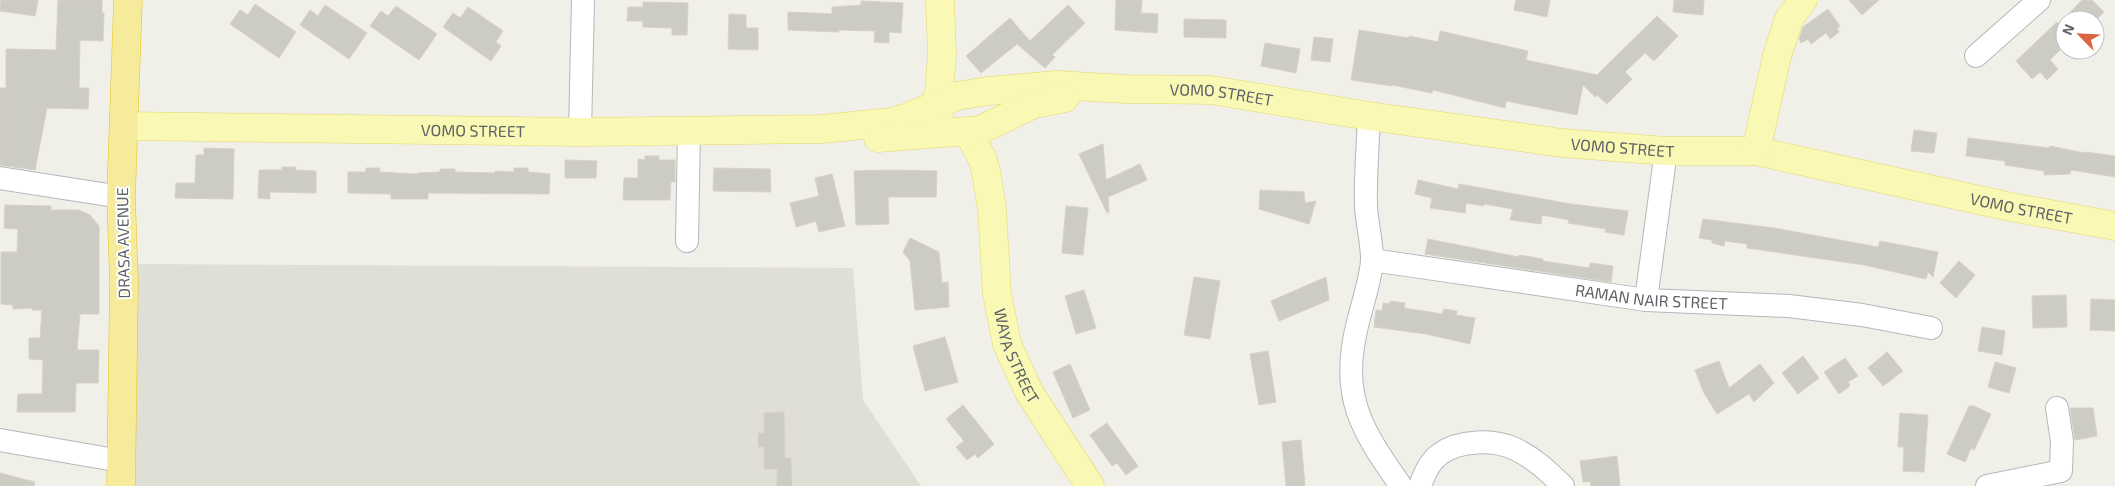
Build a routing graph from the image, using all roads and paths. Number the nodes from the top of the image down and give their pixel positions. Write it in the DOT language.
graph roads {
  1 [pos="128,0"];
  2 [pos="583,0"];
  3 [pos="1803,0"];
  4 [pos="2039,0"];
  5 [pos="941,10"];
  6 [pos="1976,56"];
  7 [pos="1126,89"];
  8 [pos="985,92"];
  9 [pos="938,104"];
  10 [pos="1369,116"];
  11 [pos="1004,119"];
  12 [pos="124,126"];
  13 [pos="822,129"];
  14 [pos="689,130"];
  15 [pos="580,132"];
  16 [pos="958,133"];
  17 [pos="1756,150"];
  18 [pos="1666,151"];
  19 [pos="0,178"];
  20 [pos="121,197"];
  21 [pos="992,209"];
  22 [pos="2115,226"];
  23 [pos="687,241"];
  24 [pos="1372,260"];
  25 [pos="1646,300"];
  26 [pos="1931,328"];
  27 [pos="2057,408"];
  28 [pos="0,440"];
  29 [pos="121,474"];
  30 [pos="1090,486"];
  31 [pos="1401,486"];
  32 [pos="1420,486"];
  33 [pos="1563,486"];
  34 [pos="1987,486"];
  1 -- 12 [label="highway, DRASA AVENUE"];
  2 -- 15 [label="street"];
  3 -- 17 [label="main road"];
  4 -- 6 [label="street"];
  5 -- 8 [label="main road"];
  5 -- 9 [label="main road"];
  7 -- 8 [label="main road, VOMO STREET"];
  7 -- 10 [label="main road, VOMO STREET"];
  7 -- 11 [label="main road, VOMO STREET"];
  8 -- 9 [label="main road, VOMO STREET"];
  8 -- 11 [label="main road"];
  9 -- 13 [label="main road, VOMO STREET"];
  9 -- 16 [label="main road, WAYA STREET"];
  10 -- 18 [label="main road, VOMO STREET"];
  10 -- 24 [label="street"];
  11 -- 16 [label="main road, VOMO STREET"];
  11 -- 21 [label="main road, WAYA STREET"];
  12 -- 15 [label="main road, VOMO STREET"];
  12 -- 20 [label="highway, DRASA AVENUE"];
  13 -- 14 [label="main road, VOMO STREET"];
  13 -- 16 [label="main road, VOMO STREET"];
  14 -- 15 [label="main road, VOMO STREET"];
  14 -- 23 [label="street"];
  16 -- 21 [label="main road, WAYA STREET"];
  17 -- 18 [label="main road, VOMO STREET"];
  17 -- 22 [label="main road, VOMO STREET"];
  18 -- 25 [label="street"];
  19 -- 20 [label="street"];
  20 -- 29 [label="highway, DRASA AVENUE"];
  21 -- 30 [label="main road, WAYA STREET"];
  24 -- 25 [label="street, RAMAN NAIR STREET"];
  24 -- 31 [label="street"];
  25 -- 26 [label="street, RAMAN NAIR STREET"];
  27 -- 34 [label="street"];
  28 -- 29 [label="street"];
  32 -- 33 [label="street"];
}
